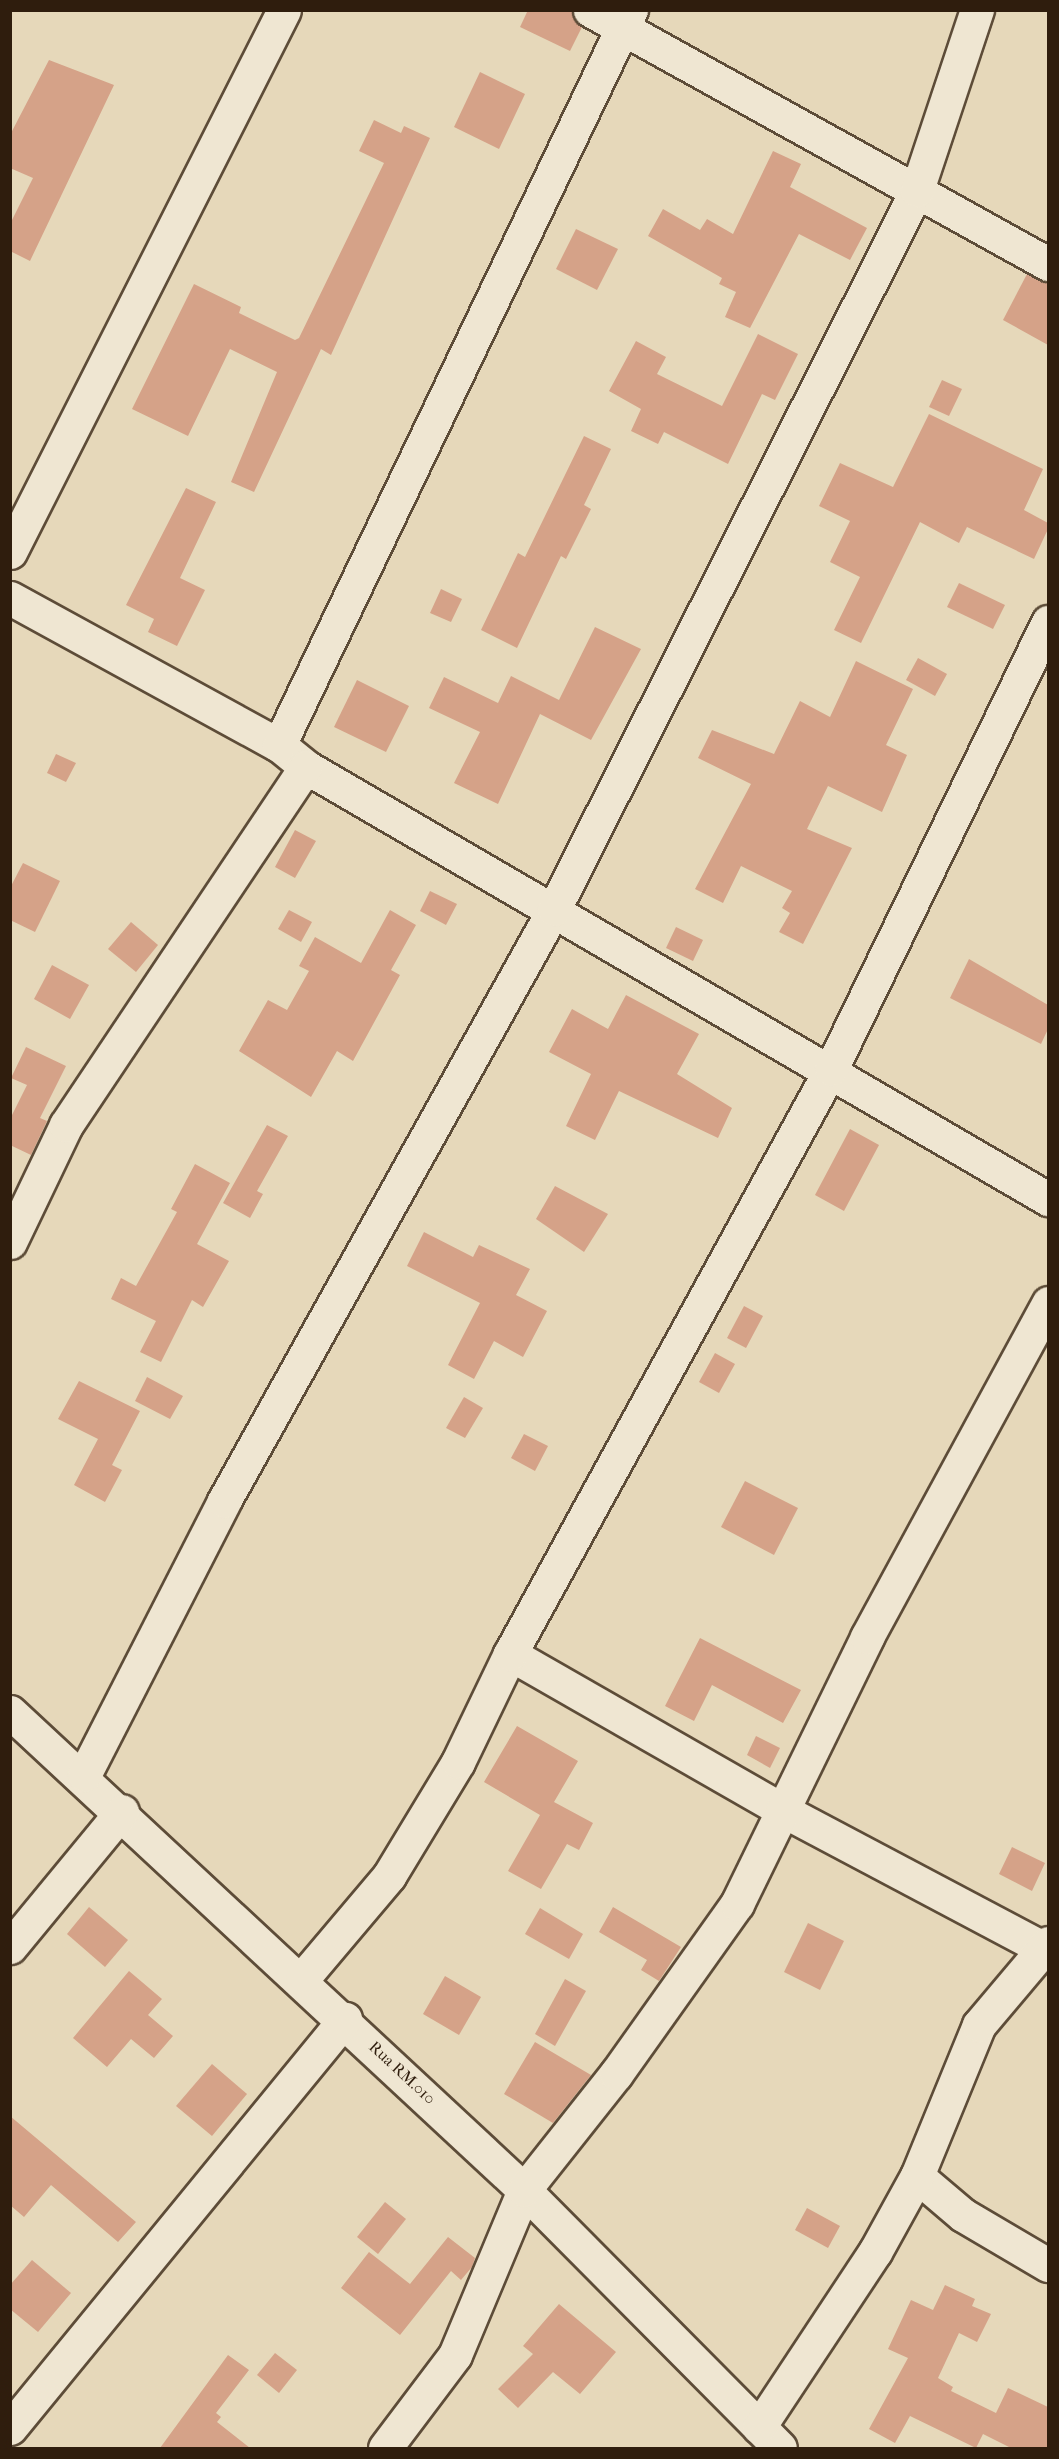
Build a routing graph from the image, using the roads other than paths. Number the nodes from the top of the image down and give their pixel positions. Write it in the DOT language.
graph roads {
  1 [pos="284,10"];
  2 [pos="590,10"];
  3 [pos="977,10"];
  4 [pos="626,21"];
  5 [pos="918,190"];
  6 [pos="1048,264"];
  7 [pos="10,552"];
  8 [pos="10,598"];
  9 [pos="1048,622"];
  10 [pos="279,745"];
  11 [pos="306,767"];
  12 [pos="554,909"];
  13 [pos="831,1069"];
  14 [pos="1048,1199"];
  15 [pos="10,1242"];
  16 [pos="1048,1303"];
  17 [pos="510,1654"];
  18 [pos="10,1712"];
  19 [pos="84,1775"];
  20 [pos="782,1810"];
  21 [pos="122,1811"];
  22 [pos="10,1947"];
  23 [pos="1046,1949"];
  24 [pos="302,1979"];
  25 [pos="345,2019"];
  26 [pos="917,2176"];
  27 [pos="524,2190"];
  28 [pos="1048,2265"];
  29 [pos="10,2428"];
  30 [pos="769,2438"];
  31 [pos="385,2448"];
  1 -- 7 [label="street"];
  2 -- 4 [label="street"];
  3 -- 5 [label="street"];
  4 -- 5 [label="street"];
  4 -- 10 [label="street"];
  5 -- 6 [label="street"];
  5 -- 12 [label="street"];
  8 -- 10 [label="street"];
  9 -- 13 [label="street"];
  10 -- 11 [label="street"];
  11 -- 12 [label="street"];
  11 -- 15 [label="street"];
  12 -- 13 [label="street"];
  12 -- 19 [label="street"];
  13 -- 14 [label="street"];
  13 -- 17 [label="street"];
  16 -- 20 [label="street"];
  17 -- 20 [label="street"];
  17 -- 24 [label="street"];
  18 -- 19 [label="street, Rua RM.010"];
  19 -- 21 [label="street, Rua RM.010"];
  20 -- 23 [label="street"];
  20 -- 27 [label="street"];
  21 -- 22 [label="street"];
  21 -- 24 [label="street, Rua RM.010"];
  23 -- 26 [label="street"];
  24 -- 25 [label="street, Rua RM.010"];
  25 -- 27 [label="street, Rua RM.010"];
  25 -- 29 [label="street"];
  26 -- 28 [label="street"];
  26 -- 30 [label="street"];
  27 -- 30 [label="street, Rua RM.010"];
  27 -- 31 [label="street"];
}
